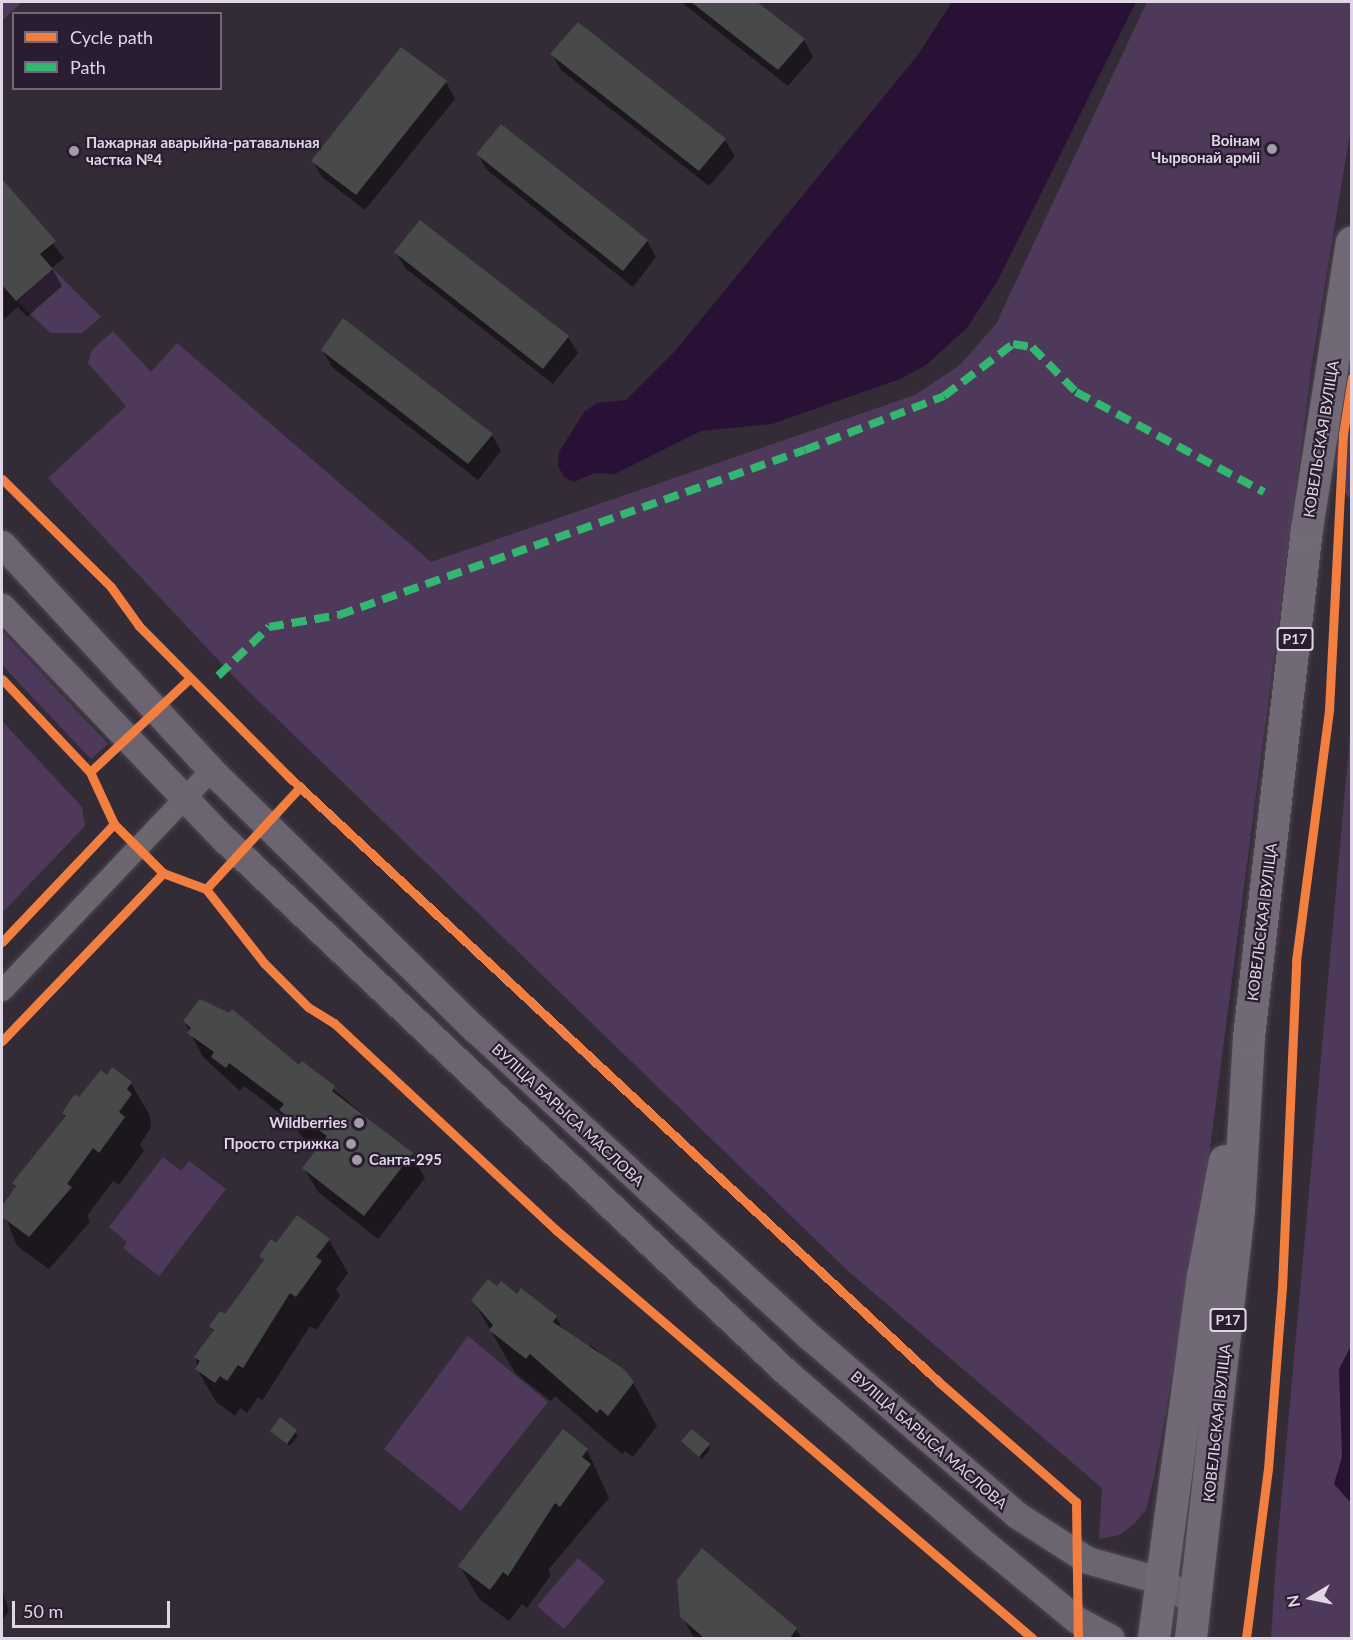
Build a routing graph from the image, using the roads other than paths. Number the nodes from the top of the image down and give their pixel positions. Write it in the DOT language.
graph roads {
  1 [pos="1352,243"];
  2 [pos="2,544"];
  3 [pos="2,607"];
  4 [pos="211,770"];
  5 [pos="184,799"];
  6 [pos="2,990"];
  7 [pos="1249,1036"];
  8 [pos="1162,1581"];
  9 [pos="1196,1603"];
  10 [pos="1111,1638"];
  11 [pos="1154,1638"];
  12 [pos="1191,1638"];
  1 -- 7 [label="highway, КОВЕЛЬСКАЯ ВУЛІЦА / Р17"];
  2 -- 4 [label="main road, ВУЛІЦА БАРЫСА МАСЛОВА"];
  3 -- 5 [label="main road"];
  4 -- 5 [label="street"];
  4 -- 8 [label="main road, ВУЛІЦА БАРЫСА МАСЛОВА"];
  5 -- 6 [label="street"];
  5 -- 10 [label="main road"];
  7 -- 8 [label="highway, Р17"];
  7 -- 9 [label="highway, КОВЕЛЬСКАЯ ВУЛІЦА / Р17"];
  8 -- 9 [label="main road, ВУЛІЦА БАРЫСА МАСЛОВА"];
  8 -- 11 [label="highway, Р17"];
  9 -- 12 [label="highway, Р17"];
}
